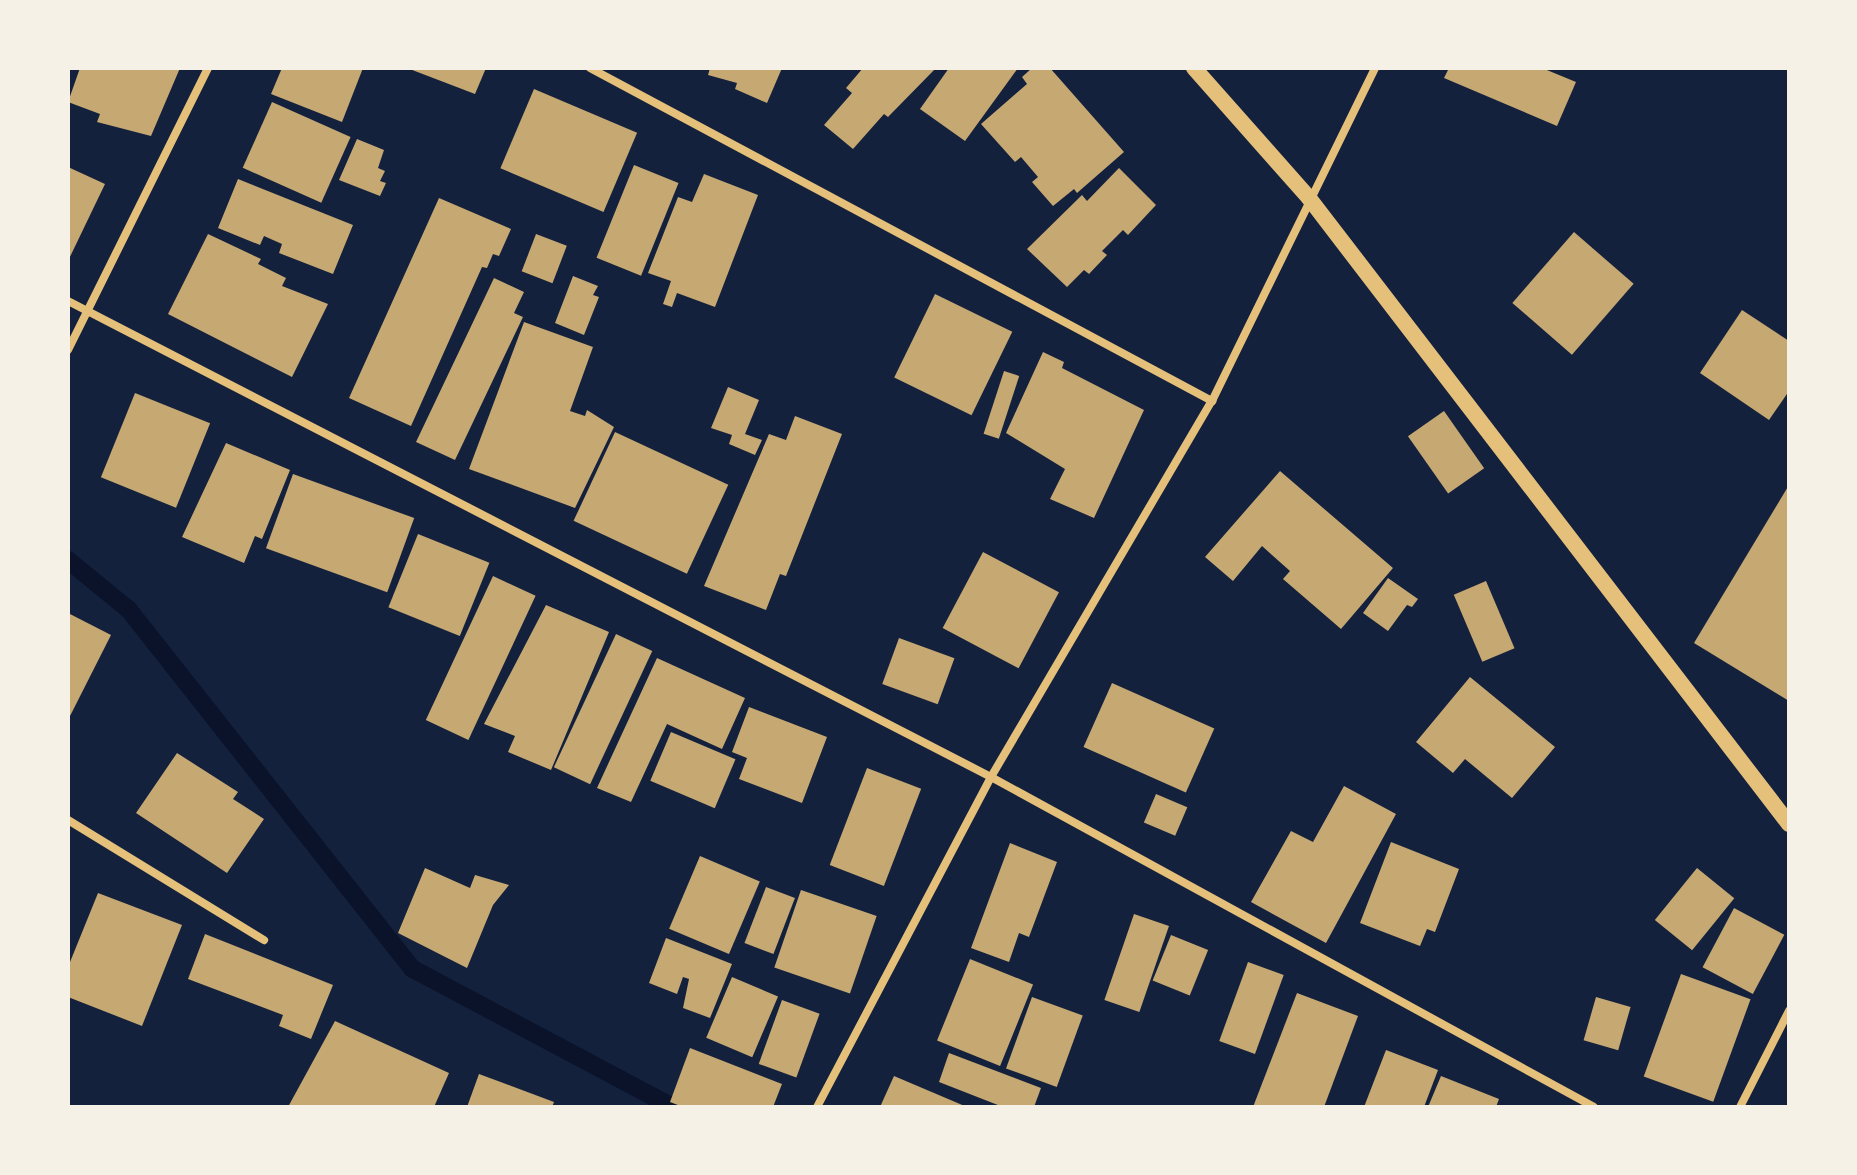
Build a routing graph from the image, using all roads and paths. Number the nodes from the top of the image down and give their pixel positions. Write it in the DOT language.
graph roads {
  1 [pos="208,68"];
  2 [pos="590,68"];
  3 [pos="1194,68"];
  4 [pos="1375,68"];
  5 [pos="1309,198"];
  6 [pos="68,301"];
  7 [pos="87,312"];
  8 [pos="68,350"];
  9 [pos="1212,401"];
  10 [pos="991,777"];
  11 [pos="68,820"];
  12 [pos="1789,824"];
  13 [pos="264,940"];
  14 [pos="1789,1011"];
  15 [pos="817,1107"];
  16 [pos="1594,1107"];
  17 [pos="1740,1107"];
  1 -- 7 [label="street"];
  2 -- 9 [label="street"];
  3 -- 5 [label="main road"];
  4 -- 5 [label="street"];
  5 -- 9 [label="street"];
  5 -- 12 [label="main road"];
  6 -- 7 [label="street"];
  7 -- 8 [label="street"];
  7 -- 10 [label="street"];
  9 -- 10 [label="street"];
  10 -- 15 [label="street"];
  10 -- 16 [label="street"];
  11 -- 13 [label="street"];
  14 -- 17 [label="street"];
}
